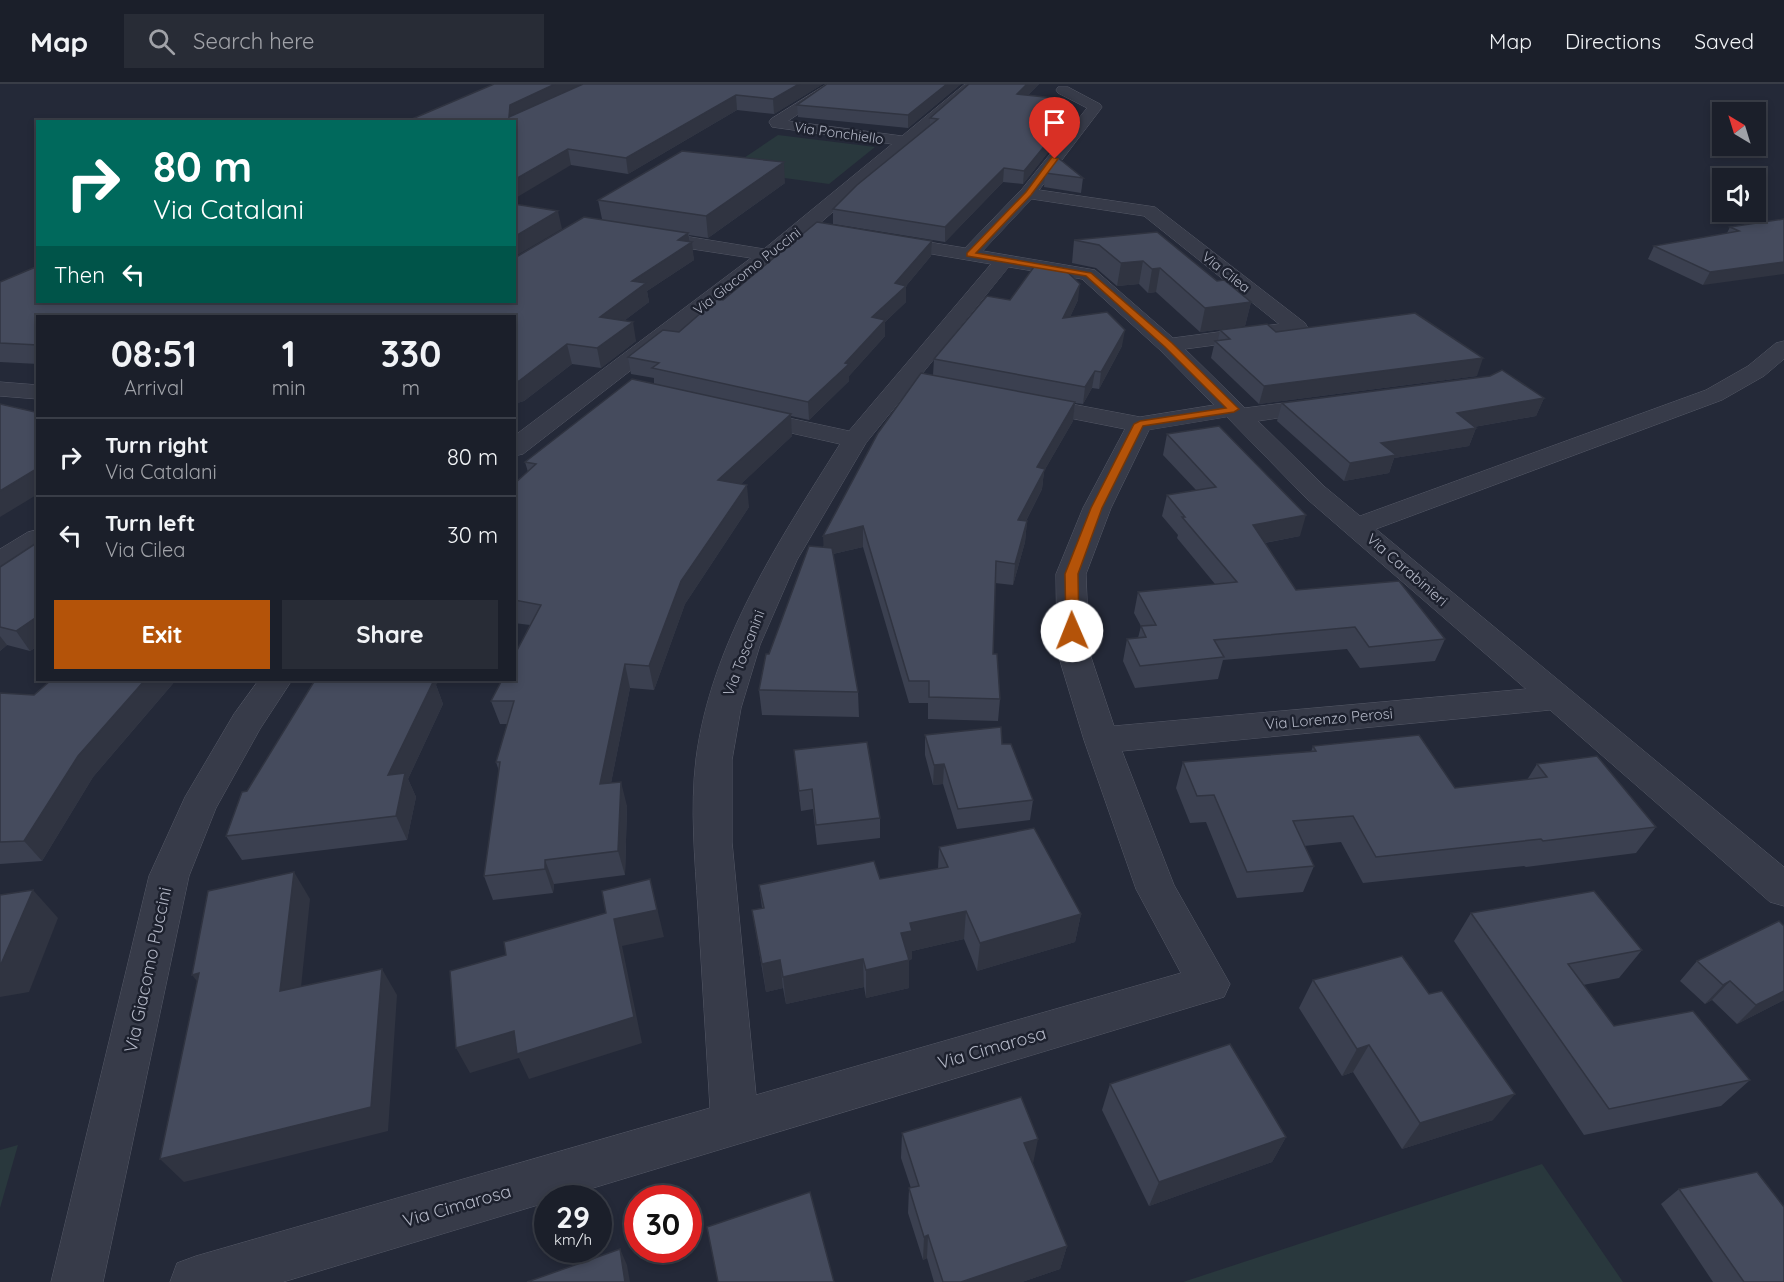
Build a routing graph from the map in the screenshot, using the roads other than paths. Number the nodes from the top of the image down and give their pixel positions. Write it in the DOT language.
graph roads {
  1 [pos="836,84"];
  2 [pos="973,84"];
  3 [pos="1063,90"];
  4 [pos="903,141"];
  5 [pos="1028,194"];
  6 [pos="804,227"];
  7 [pos="634,234"];
  8 [pos="970,254"];
  9 [pos="768,255"];
  10 [pos="1004,260"];
  11 [pos="1168,345"];
  12 [pos="1784,348"];
  13 [pos="602,383"];
  14 [pos="0,388"];
  15 [pos="632,390"];
  16 [pos="36,392"];
  17 [pos="1005,399"];
  18 [pos="1344,402"];
  19 [pos="721,410"];
  20 [pos="1237,412"];
  21 [pos="1140,424"];
  22 [pos="855,440"];
  23 [pos="516,448"];
  24 [pos="1357,527"];
  25 [pos="36,539"];
  26 [pos="0,562"];
  27 [pos="275,681"];
  28 [pos="1557,698"];
  29 [pos="1101,740"];
  30 [pos="1784,890"];
  31 [pos="735,1124"];
  32 [pos="77,1282"];
  33 [pos="196,1282"];
  1 -- 4 [label="street, Via Ponchiello"];
  2 -- 4 [label="street, Via Giacomo Puccini"];
  3 -- 5 [label="street"];
  4 -- 6 [label="street, Via Giacomo Puccini"];
  5 -- 8 [label="street"];
  5 -- 11 [label="street, Via Cilea"];
  6 -- 8 [label="street"];
  6 -- 9 [label="street, Via Giacomo Puccini"];
  7 -- 9 [label="street"];
  8 -- 10 [label="street"];
  9 -- 13 [label="street, Via Giacomo Puccini"];
  10 -- 11 [label="street"];
  10 -- 22 [label="street, Via Toscanini"];
  11 -- 20 [label="street"];
  12 -- 24 [label="street, Via Carabinieri"];
  13 -- 15 [label="street"];
  13 -- 23 [label="street, Via Giacomo Puccini"];
  14 -- 16 [label="street"];
  17 -- 21 [label="street"];
  18 -- 20 [label="street"];
  19 -- 22 [label="street"];
  20 -- 21 [label="street"];
  20 -- 24 [label="street"];
  21 -- 29 [label="street, Via Cimarosa"];
  22 -- 31 [label="street, Via Toscanini"];
  24 -- 28 [label="street, Via Carabinieri"];
  25 -- 26 [label="street"];
  27 -- 32 [label="street, Via Giacomo Puccini"];
  28 -- 29 [label="street, Via Lorenzo Perosi"];
  28 -- 30 [label="street, Via Carabinieri"];
  29 -- 31 [label="street, Via Cimarosa"];
  31 -- 33 [label="street, Via Cimarosa"];
}
